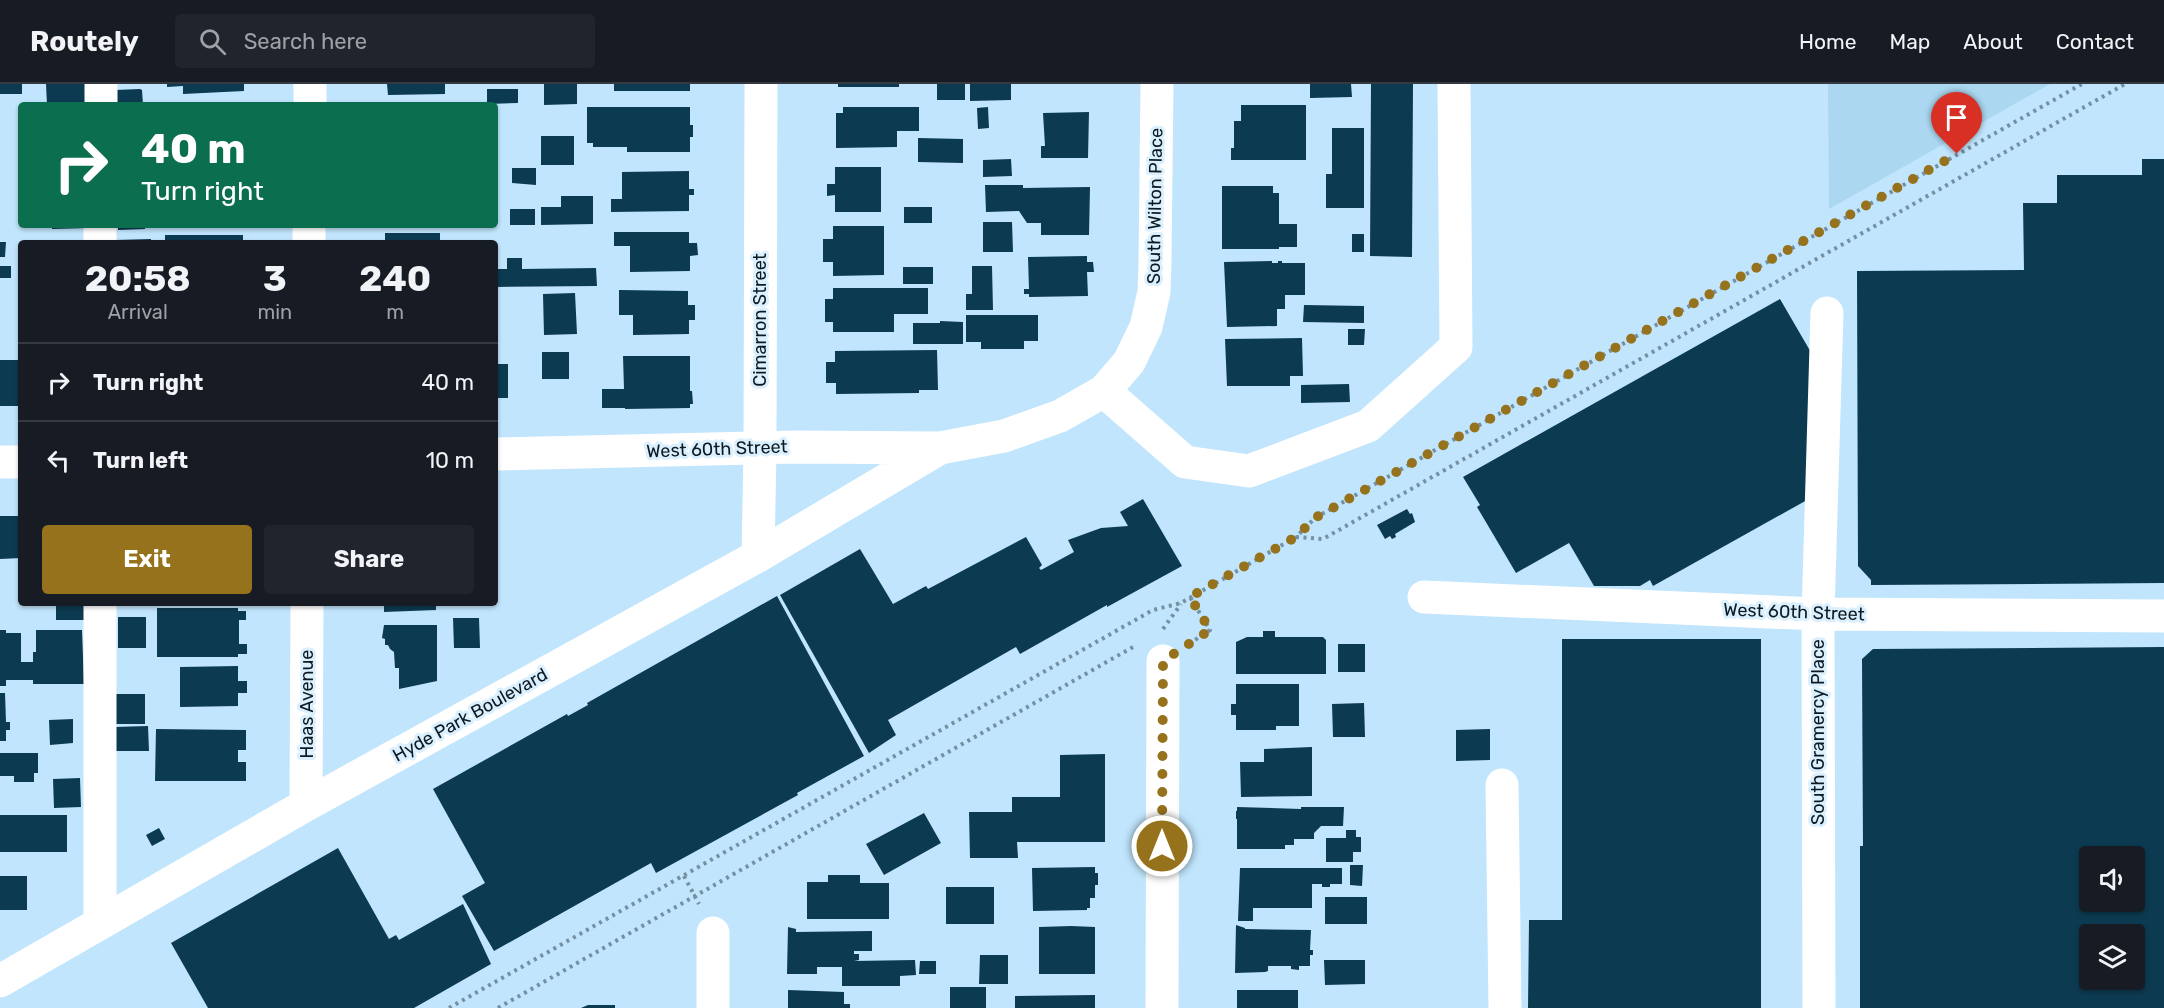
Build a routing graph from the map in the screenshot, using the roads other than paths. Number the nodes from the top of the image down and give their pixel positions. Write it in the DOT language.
graph roads {
  1 [pos="101,84"];
  2 [pos="310,84"];
  3 [pos="761,84"];
  4 [pos="1157,84"];
  5 [pos="1454,84"];
  6 [pos="101,102"];
  7 [pos="310,102"];
  8 [pos="1827,313"];
  9 [pos="1104,391"];
  10 [pos="940,448"];
  11 [pos="760,449"];
  12 [pos="498,454"];
  13 [pos="0,462"];
  14 [pos="18,462"];
  15 [pos="758,556"];
  16 [pos="1424,597"];
  17 [pos="100,606"];
  18 [pos="307,606"];
  19 [pos="1818,614"];
  20 [pos="2164,616"];
  21 [pos="1156,644"];
  22 [pos="1502,785"];
  23 [pos="306,805"];
  24 [pos="100,923"];
  25 [pos="713,933"];
  26 [pos="0,981"];
  27 [pos="713,1008"];
  28 [pos="1162,1008"];
  29 [pos="1505,1008"];
  30 [pos="1819,1008"];
  1 -- 6 [label="street"];
  2 -- 7 [label="street"];
  3 -- 11 [label="street, Cimarron Street"];
  4 -- 9 [label="street, South Wilton Place"];
  5 -- 9 [label="street"];
  8 -- 19 [label="street, South Gramercy Place"];
  9 -- 10 [label="street, South Wilton Place"];
  10 -- 11 [label="street, West 60th Street"];
  10 -- 15 [label="street, Hyde Park Boulevard"];
  11 -- 12 [label="street, West 60th Street"];
  11 -- 15 [label="street, Cimarron Street"];
  13 -- 14 [label="street"];
  15 -- 23 [label="street, Hyde Park Boulevard"];
  16 -- 19 [label="street, West 60th Street"];
  17 -- 24 [label="street"];
  18 -- 23 [label="street, Haas Avenue"];
  19 -- 20 [label="street, West 60th Street"];
  19 -- 30 [label="street, South Gramercy Place"];
  21 -- 28 [label="street"];
  22 -- 29 [label="street"];
  23 -- 24 [label="street, Hyde Park Boulevard"];
  24 -- 26 [label="street, Hyde Park Boulevard"];
  25 -- 27 [label="street"];
}
